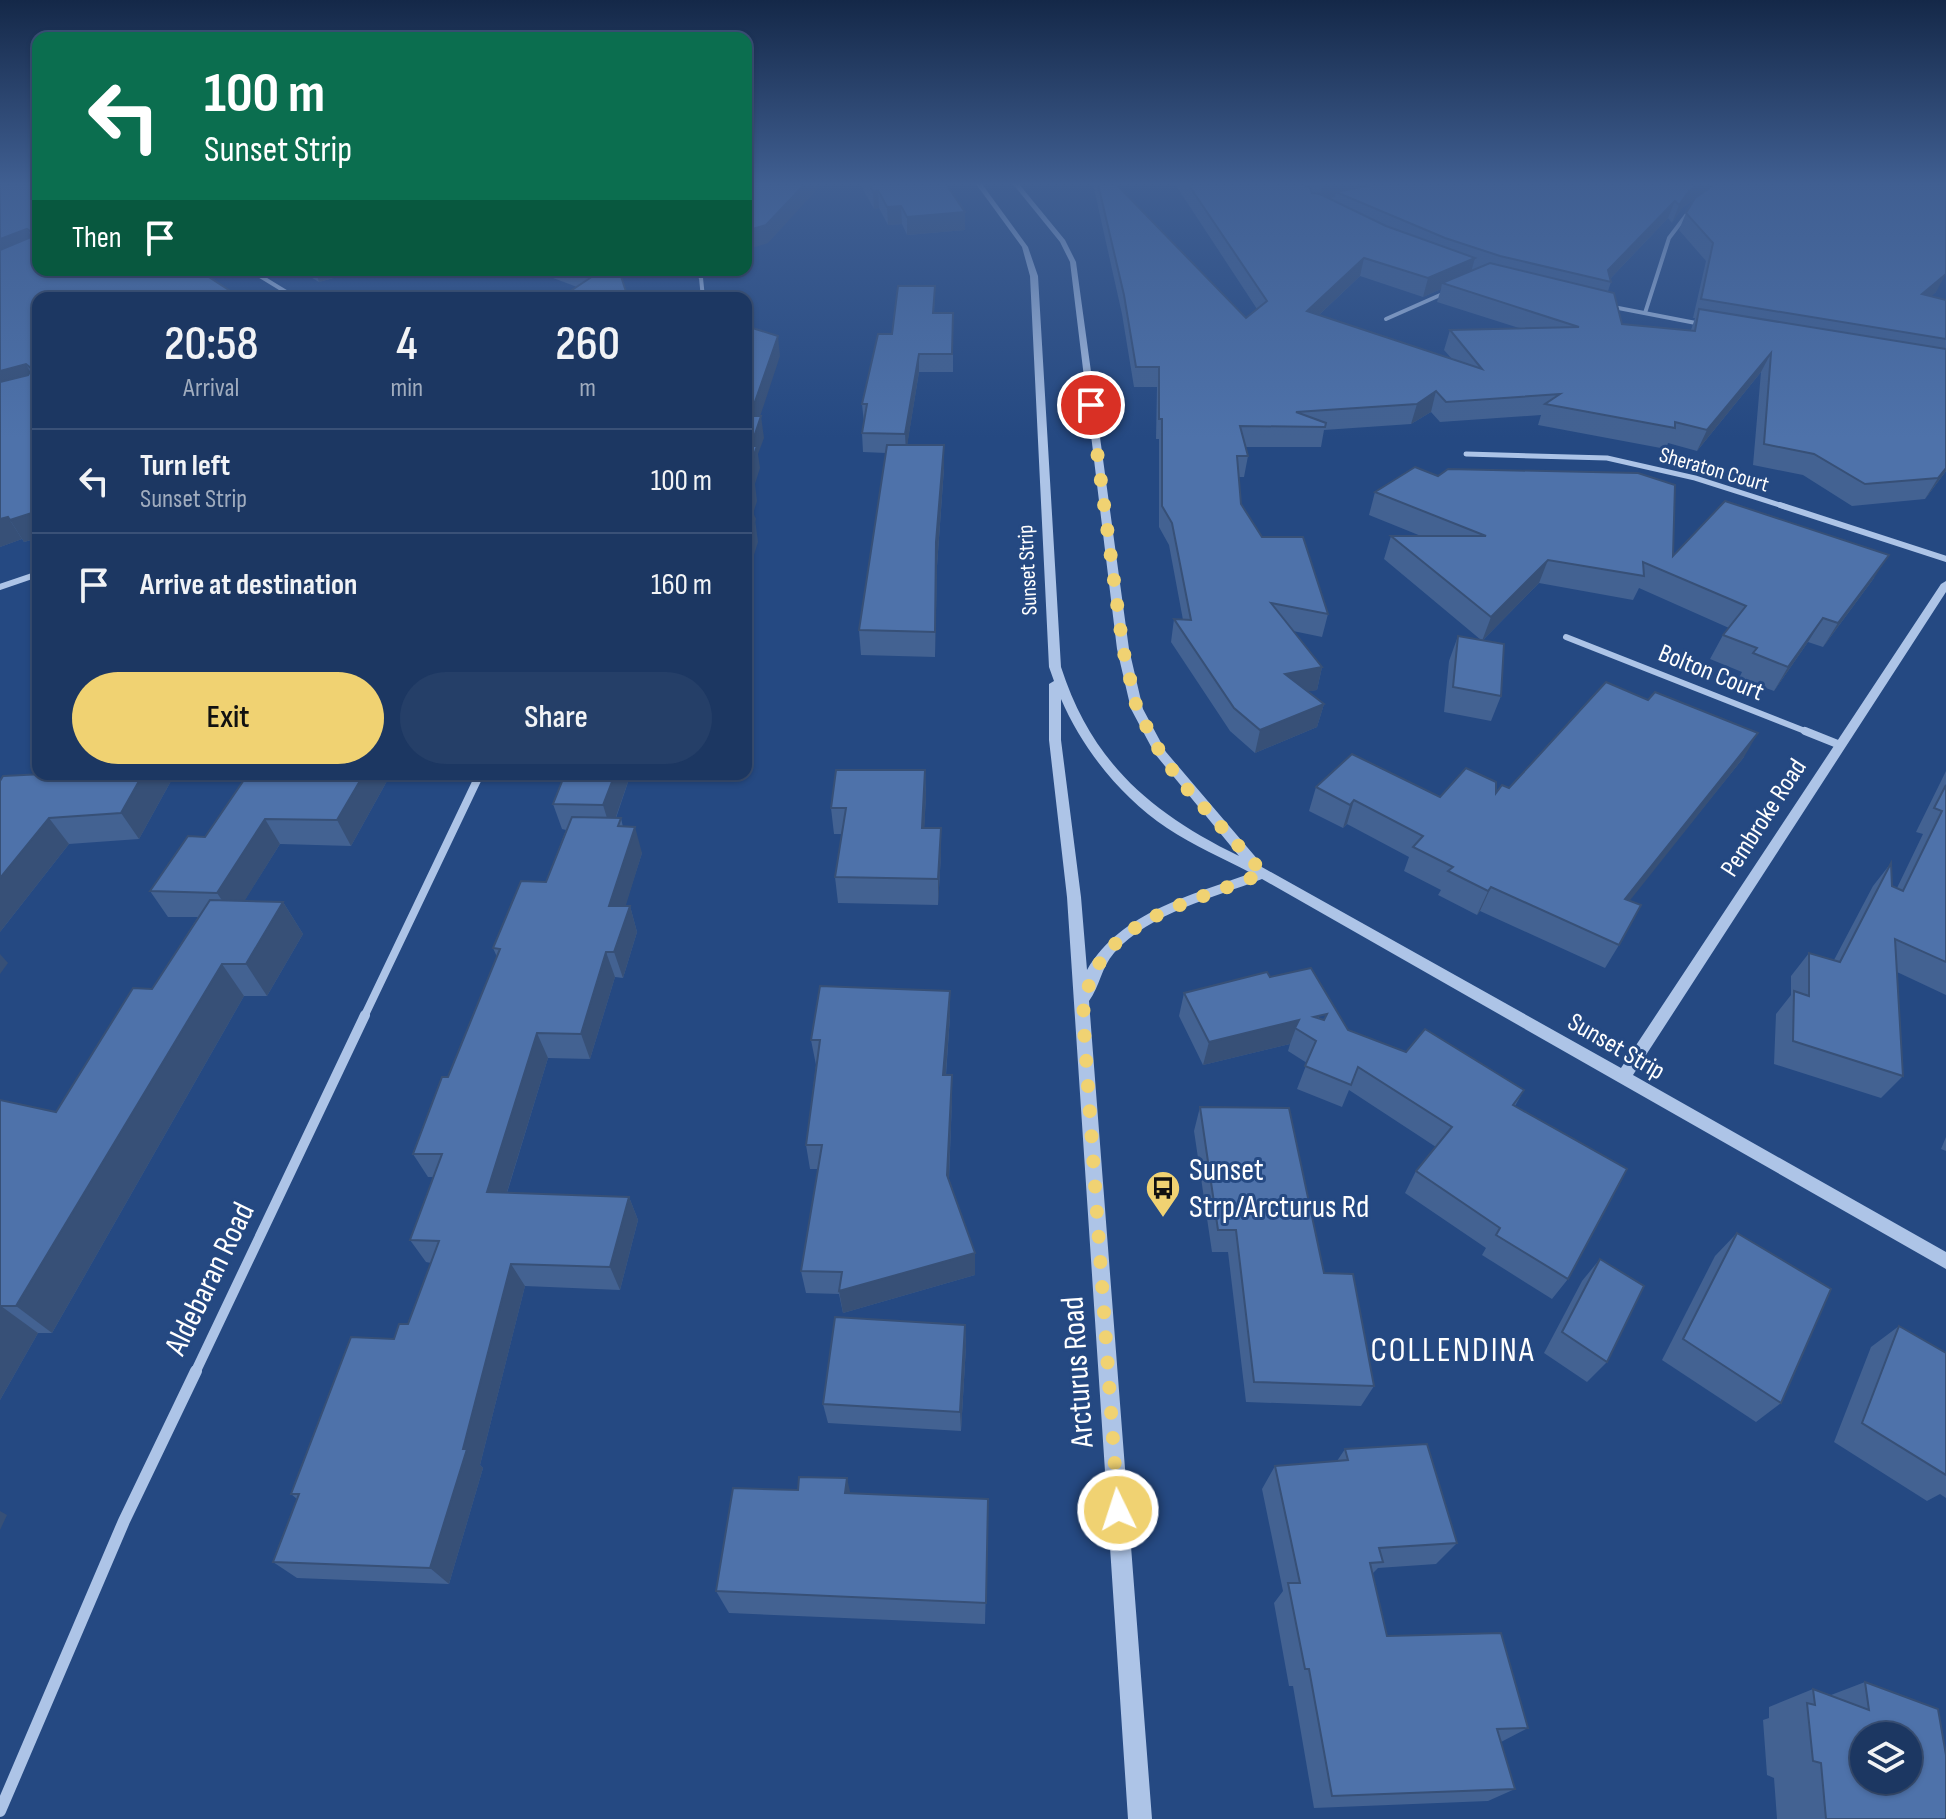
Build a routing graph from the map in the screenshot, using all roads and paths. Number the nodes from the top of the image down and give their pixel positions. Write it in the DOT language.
graph roads {
  1 [pos="1032,269"];
  2 [pos="1074,269"];
  3 [pos="1658,269"];
  4 [pos="260,276"];
  5 [pos="1455,288"];
  6 [pos="286,292"];
  7 [pos="1601,304"];
  8 [pos="1645,313"];
  9 [pos="1386,319"];
  10 [pos="1705,325"];
  11 [pos="1466,454"];
  12 [pos="1946,559"];
  13 [pos="32,576"];
  14 [pos="1946,584"];
  15 [pos="0,587"];
  16 [pos="1566,637"];
  17 [pos="1055,667"];
  18 [pos="1840,745"];
  19 [pos="477,780"];
  20 [pos="1263,873"];
  21 [pos="1083,1016"];
  22 [pos="1623,1078"];
  23 [pos="1946,1261"];
  24 [pos="0,1811"];
  25 [pos="1140,1819"];
  1 -- 17 [label="street, Sunset Strip"];
  2 -- 20 [label="street, Sunset Strip"];
  3 -- 8 [label="street"];
  4 -- 6 [label="street"];
  5 -- 9 [label="street"];
  7 -- 8 [label="street"];
  8 -- 10 [label="street"];
  11 -- 12 [label="street, Sheraton Court"];
  13 -- 15 [label="street"];
  14 -- 18 [label="street, Pembroke Road"];
  16 -- 18 [label="street, Bolton Court"];
  17 -- 20 [label="street, Sunset Strip"];
  17 -- 21 [label="street, Arcturus Road"];
  18 -- 22 [label="street, Pembroke Road"];
  19 -- 24 [label="street, Aldebaran Road"];
  20 -- 21 [label="street, Arcturus Road"];
  20 -- 22 [label="street, Sunset Strip"];
  21 -- 25 [label="street, Arcturus Road"];
  22 -- 23 [label="street, Sunset Strip"];
}
